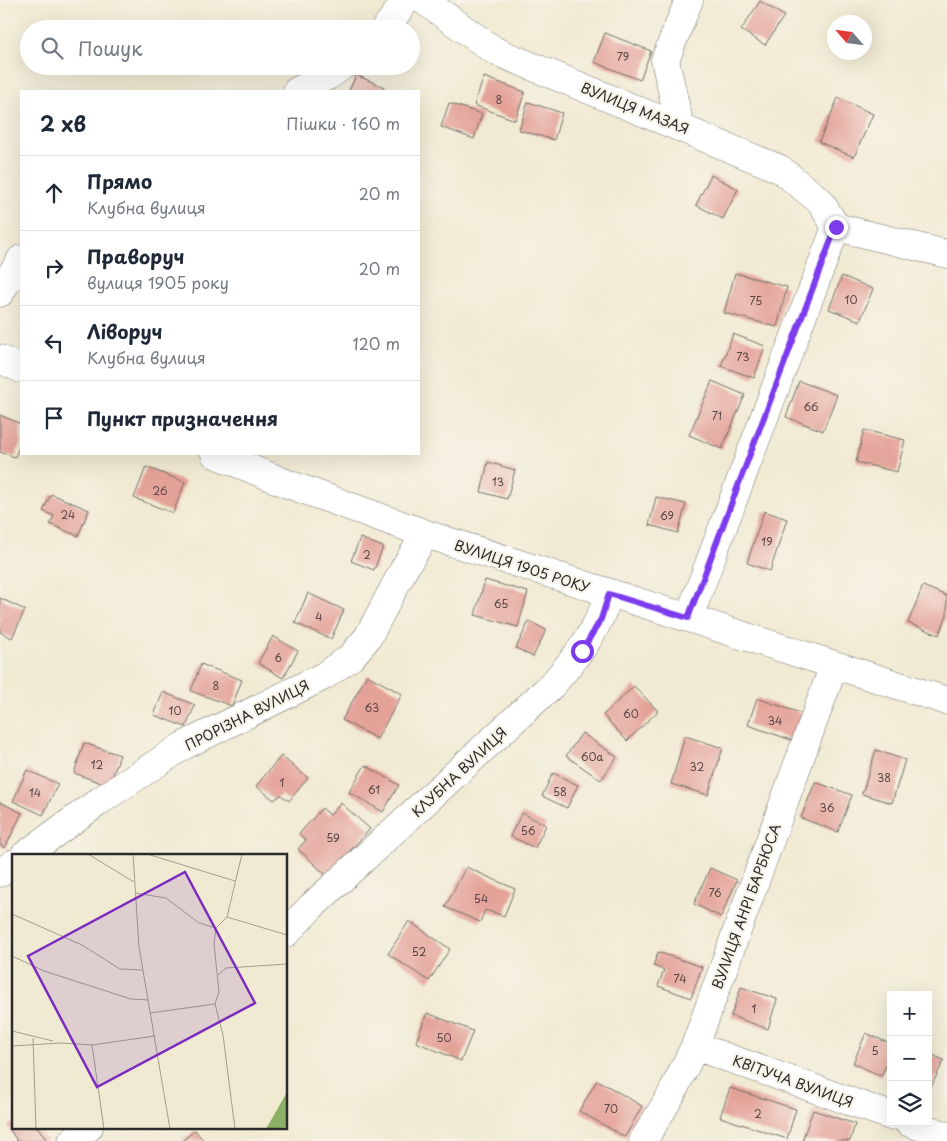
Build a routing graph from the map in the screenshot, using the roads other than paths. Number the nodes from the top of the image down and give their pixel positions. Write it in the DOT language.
graph roads {
  1 [pos="406,0"];
  2 [pos="423,0"];
  3 [pos="689,0"];
  4 [pos="392,20"];
  5 [pos="329,75"];
  6 [pos="299,90"];
  7 [pos="680,126"];
  8 [pos="836,227"];
  9 [pos="947,254"];
  10 [pos="20,261"];
  11 [pos="0,293"];
  12 [pos="0,359"];
  13 [pos="20,369"];
  14 [pos="217,455"];
  15 [pos="426,534"];
  16 [pos="609,594"];
  17 [pos="688,618"];
  18 [pos="834,665"];
  19 [pos="947,701"];
  20 [pos="26,854"];
  21 [pos="12,864"];
  22 [pos="0,873"];
  23 [pos="288,931"];
  24 [pos="695,1046"];
  25 [pos="887,1115"];
  26 [pos="919,1126"];
  27 [pos="88,1128"];
  28 [pos="947,1136"];
  29 [pos="72,1141"];
  30 [pos="643,1141"];
  1 -- 4 [label="street"];
  2 -- 7 [label="street, ВУЛИЦЯ МАЗАЯ"];
  3 -- 7 [label="street"];
  5 -- 6 [label="street"];
  7 -- 8 [label="street, ВУЛИЦЯ МАЗАЯ"];
  8 -- 9 [label="street"];
  8 -- 17 [label="street"];
  10 -- 11 [label="street"];
  12 -- 13 [label="street"];
  14 -- 15 [label="street, ВУЛИЦЯ 1905 РОКУ"];
  15 -- 16 [label="street, ВУЛИЦЯ 1905 РОКУ"];
  15 -- 20 [label="street, ПРОРІЗНА ВУЛИЦЯ"];
  16 -- 17 [label="street, ВУЛИЦЯ 1905 РОКУ"];
  16 -- 23 [label="street, КЛУБНА ВУЛИЦЯ"];
  17 -- 18 [label="street, ВУЛИЦЯ 1905 РОКУ"];
  18 -- 19 [label="street, ВУЛИЦЯ 1905 РОКУ"];
  18 -- 24 [label="street, ВУЛИЦЯ АНРІ БАРБЮСА"];
  21 -- 22 [label="street"];
  24 -- 25 [label="street, КВІТУЧА ВУЛИЦЯ"];
  24 -- 30 [label="street, ВУЛИЦЯ АНРІ БАРБЮСА"];
  26 -- 28 [label="street"];
  27 -- 29 [label="street"];
}
